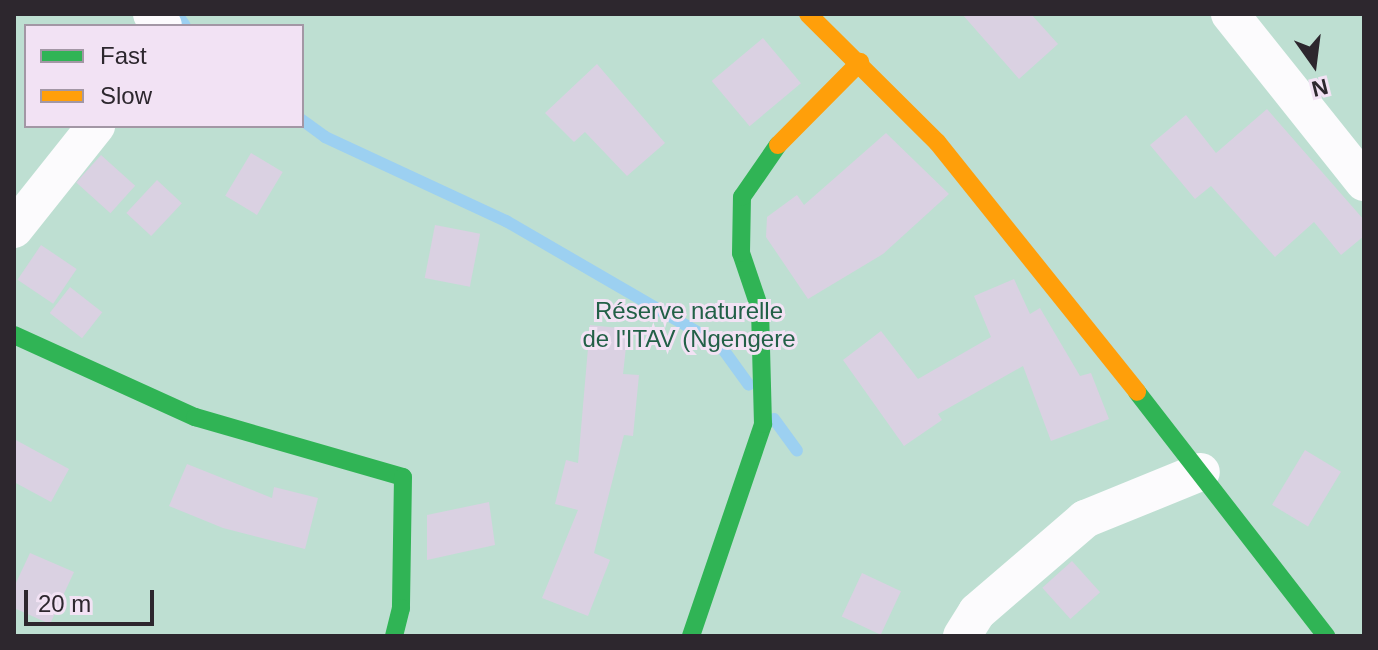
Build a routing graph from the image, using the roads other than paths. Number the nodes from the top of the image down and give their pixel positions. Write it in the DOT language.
graph roads {
  1 [pos="808,14"];
  2 [pos="1230,14"];
  3 [pos="860,62"];
  4 [pos="94,128"];
  5 [pos="1364,182"];
  6 [pos="14,229"];
  7 [pos="14,335"];
  8 [pos="1201,472"];
  9 [pos="394,636"];
  10 [pos="691,636"];
  11 [pos="962,636"];
  12 [pos="1326,636"];
  1 -- 3 [label="street"];
  2 -- 5 [label="street"];
  3 -- 8 [label="street"];
  3 -- 10 [label="street"];
  4 -- 6 [label="street"];
  7 -- 9 [label="street"];
  8 -- 11 [label="street"];
  8 -- 12 [label="street"];
}
